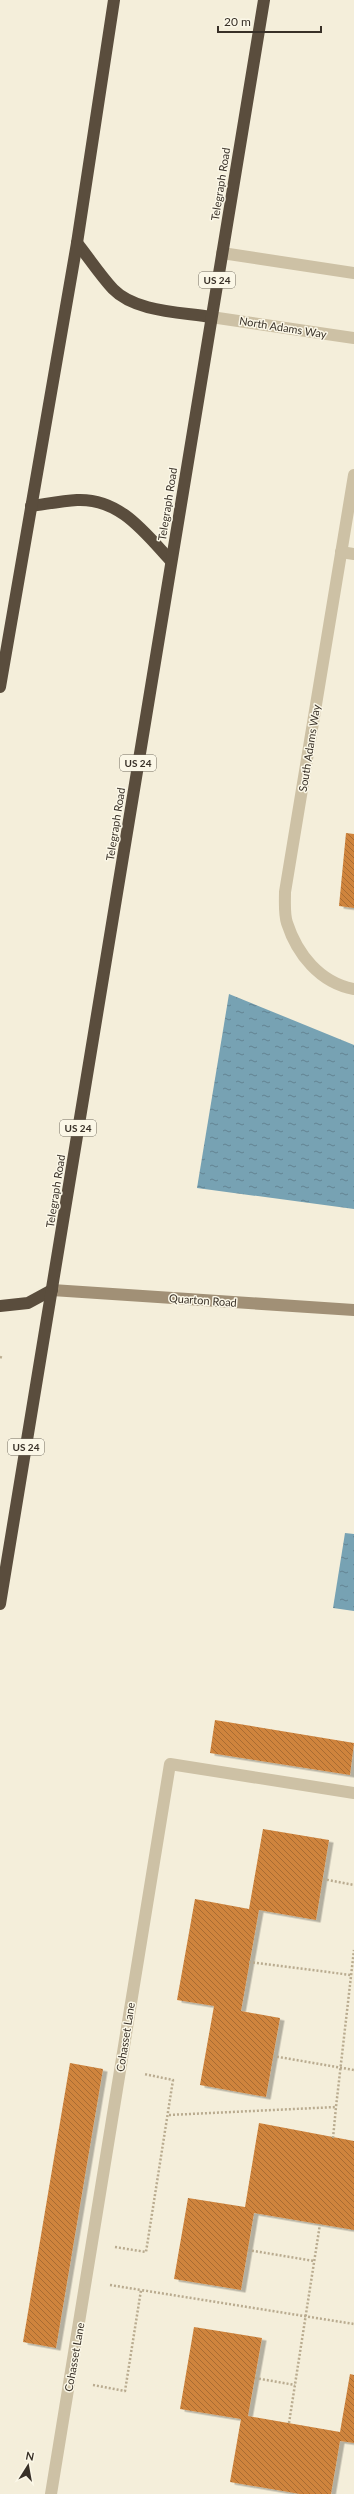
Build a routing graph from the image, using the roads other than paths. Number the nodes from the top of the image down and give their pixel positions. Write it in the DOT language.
graph roads {
  1 [pos="114,0"];
  2 [pos="264,0"];
  3 [pos="77,243"];
  4 [pos="222,253"];
  5 [pos="354,273"];
  6 [pos="211,317"];
  7 [pos="354,338"];
  8 [pos="354,475"];
  9 [pos="31,506"];
  10 [pos="341,552"];
  11 [pos="354,554"];
  12 [pos="171,561"];
  13 [pos="0,687"];
  14 [pos="354,989"];
  15 [pos="52,1290"];
  16 [pos="0,1306"];
  17 [pos="354,1310"];
  18 [pos="0,1604"];
  19 [pos="354,1793"];
  20 [pos="51,2494"];
  1 -- 3 [label="highway"];
  2 -- 4 [label="highway, Telegraph Road / US 24"];
  3 -- 6 [label="highway"];
  3 -- 9 [label="highway"];
  4 -- 5 [label="street"];
  4 -- 6 [label="highway, Telegraph Road / US 24"];
  6 -- 7 [label="street, North Adams Way"];
  6 -- 12 [label="highway, Telegraph Road / US 24"];
  8 -- 10 [label="street, South Adams Way"];
  9 -- 12 [label="highway"];
  9 -- 13 [label="highway"];
  10 -- 11 [label="street"];
  10 -- 14 [label="street, South Adams Way"];
  12 -- 15 [label="highway, Telegraph Road / US 24"];
  15 -- 16 [label="highway"];
  15 -- 17 [label="street, Quarton Road"];
  15 -- 18 [label="highway, Telegraph Road / US 24"];
  19 -- 20 [label="street, Cohasset Lane"];
}
